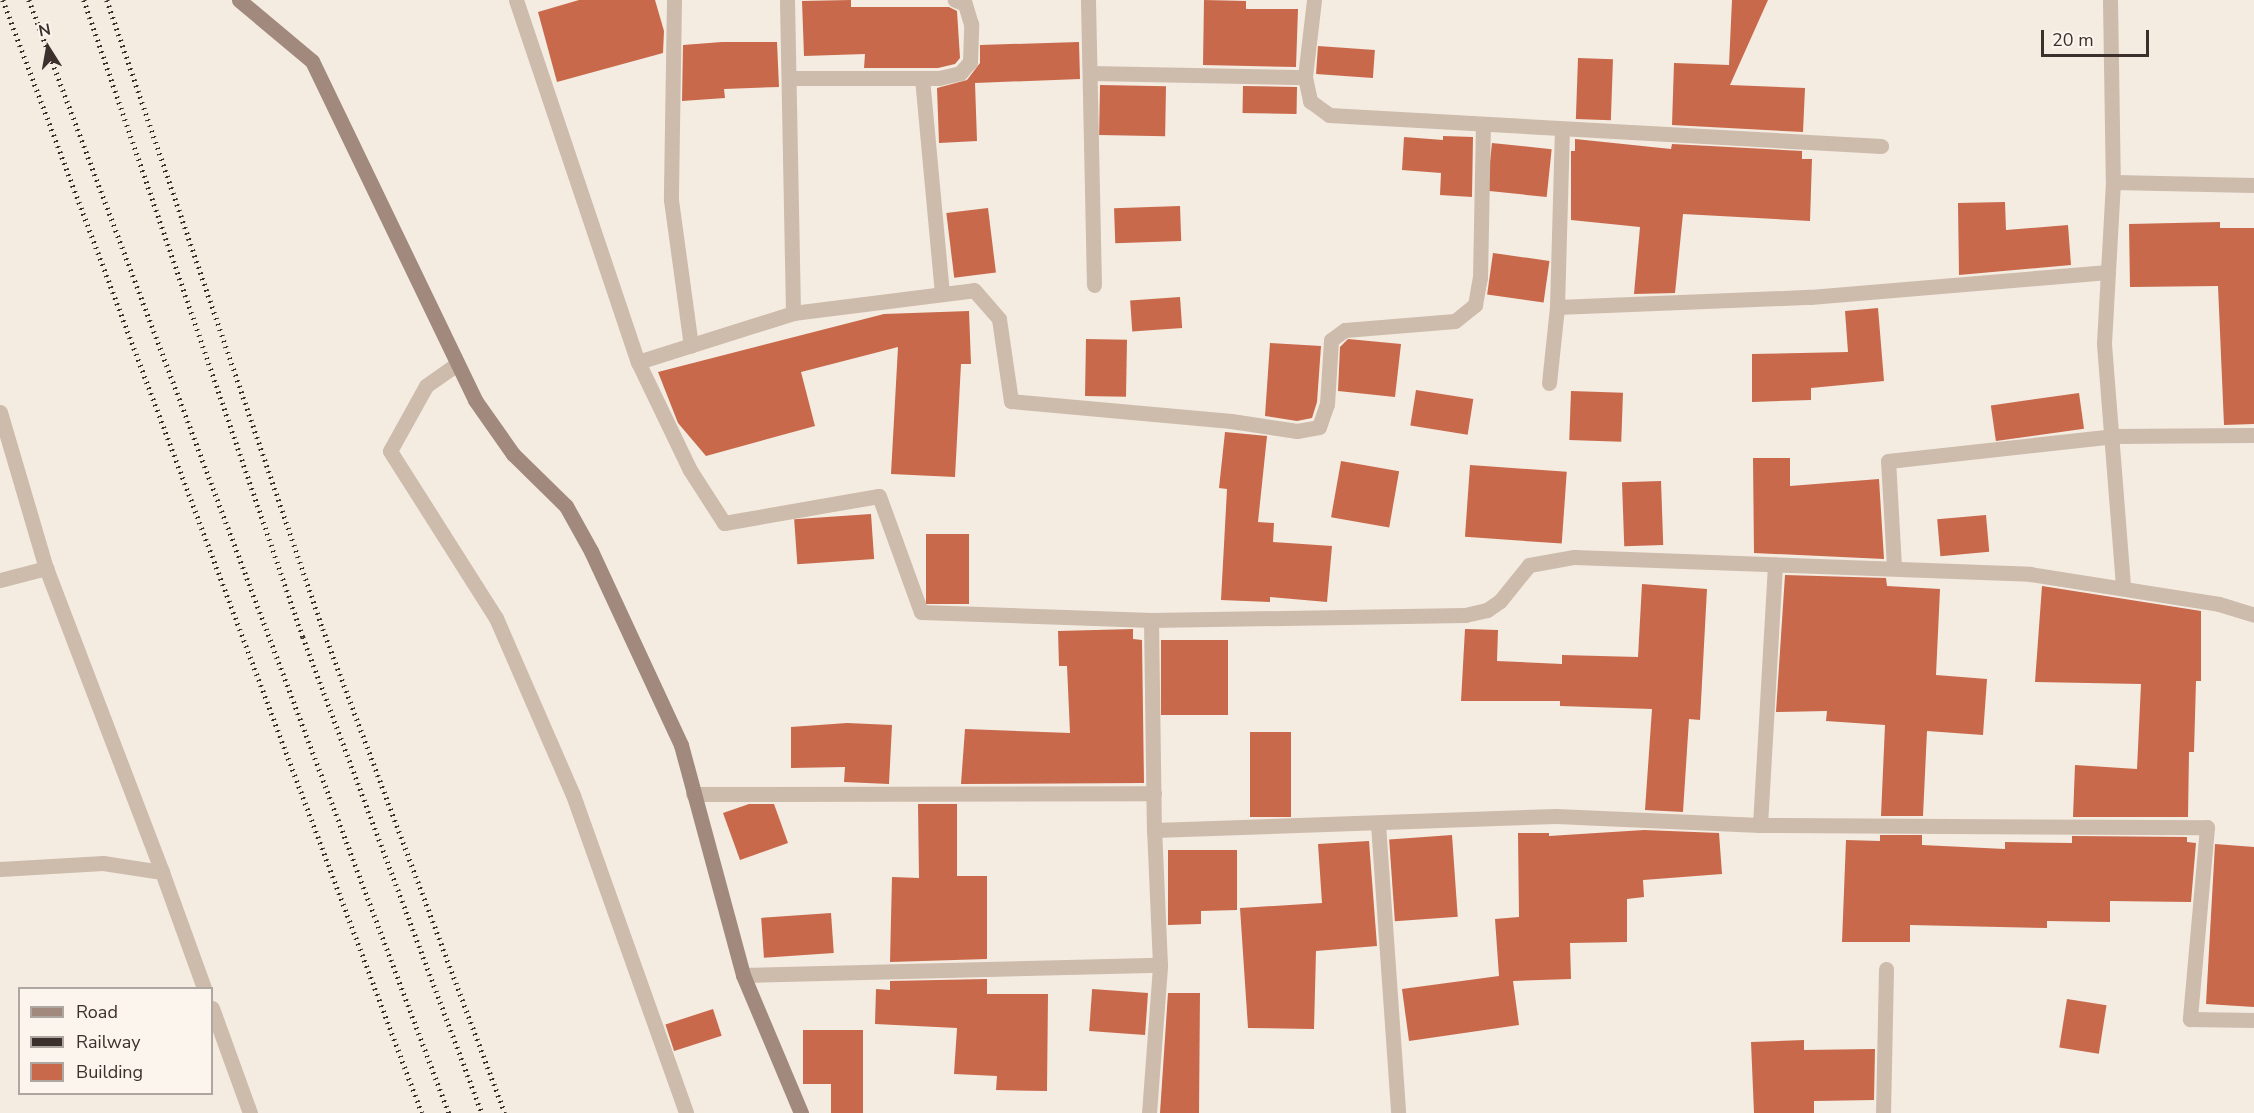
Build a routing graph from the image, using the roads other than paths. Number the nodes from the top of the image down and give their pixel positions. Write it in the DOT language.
graph roads {
  1 [pos="239,0"];
  2 [pos="516,0"];
  3 [pos="674,0"];
  4 [pos="787,0"];
  5 [pos="955,0"];
  6 [pos="1088,0"];
  7 [pos="1314,0"];
  8 [pos="2110,0"];
  9 [pos="1090,73"];
  10 [pos="1305,77"];
  11 [pos="789,78"];
  12 [pos="922,78"];
  13 [pos="1483,127"];
  14 [pos="1562,130"];
  15 [pos="1881,146"];
  16 [pos="2113,182"];
  17 [pos="2254,185"];
  18 [pos="2108,272"];
  19 [pos="1094,285"];
  20 [pos="942,293"];
  21 [pos="1557,307"];
  22 [pos="793,313"];
  23 [pos="691,346"];
  24 [pos="638,362"];
  25 [pos="457,364"];
  26 [pos="1549,382"];
  27 [pos="0,411"];
  28 [pos="2254,435"];
  29 [pos="2113,436"];
  30 [pos="1775,564"];
  31 [pos="46,567"];
  32 [pos="1894,567"];
  33 [pos="0,580"];
  34 [pos="2123,587"];
  35 [pos="2254,615"];
  36 [pos="1151,620"];
  37 [pos="1154,793"];
  38 [pos="693,794"];
  39 [pos="1378,824"];
  40 [pos="1760,825"];
  41 [pos="1154,831"];
  42 [pos="0,869"];
  43 [pos="162,872"];
  44 [pos="1160,965"];
  45 [pos="1886,969"];
  46 [pos="743,975"];
  47 [pos="204,987"];
  48 [pos="213,1011"];
  49 [pos="2254,1020"];
  50 [pos="250,1113"];
  51 [pos="686,1113"];
  52 [pos="801,1113"];
  53 [pos="1149,1113"];
  54 [pos="1398,1113"];
  55 [pos="1883,1113"];
  1 -- 25 [label="street"];
  2 -- 24 [label="street"];
  3 -- 23 [label="street"];
  4 -- 11 [label="street"];
  5 -- 12 [label="street"];
  6 -- 9 [label="street"];
  7 -- 10 [label="street"];
  8 -- 16 [label="street"];
  9 -- 10 [label="street"];
  9 -- 19 [label="street"];
  10 -- 13 [label="street"];
  11 -- 12 [label="street"];
  11 -- 22 [label="street"];
  12 -- 20 [label="street"];
  13 -- 14 [label="street"];
  13 -- 20 [label="street"];
  14 -- 15 [label="street"];
  14 -- 21 [label="street"];
  16 -- 17 [label="street"];
  16 -- 18 [label="street"];
  18 -- 21 [label="street"];
  18 -- 29 [label="street"];
  20 -- 22 [label="street"];
  21 -- 26 [label="street"];
  22 -- 23 [label="street"];
  23 -- 24 [label="street"];
  24 -- 36 [label="street"];
  25 -- 38 [label="street"];
  25 -- 51 [label="street"];
  27 -- 31 [label="street"];
  28 -- 29 [label="street"];
  29 -- 32 [label="street"];
  29 -- 34 [label="street"];
  30 -- 32 [label="street"];
  30 -- 36 [label="street"];
  30 -- 40 [label="street"];
  31 -- 33 [label="street"];
  31 -- 43 [label="street"];
  32 -- 34 [label="street"];
  34 -- 35 [label="street"];
  36 -- 37 [label="street"];
  37 -- 38 [label="street"];
  37 -- 41 [label="street"];
  38 -- 46 [label="street"];
  39 -- 40 [label="street"];
  39 -- 41 [label="street"];
  39 -- 54 [label="street"];
  40 -- 49 [label="street"];
  41 -- 44 [label="street"];
  42 -- 43 [label="street"];
  43 -- 47 [label="street"];
  44 -- 46 [label="street"];
  44 -- 53 [label="street"];
  45 -- 55 [label="street"];
  46 -- 52 [label="street"];
  48 -- 50 [label="street"];
}
